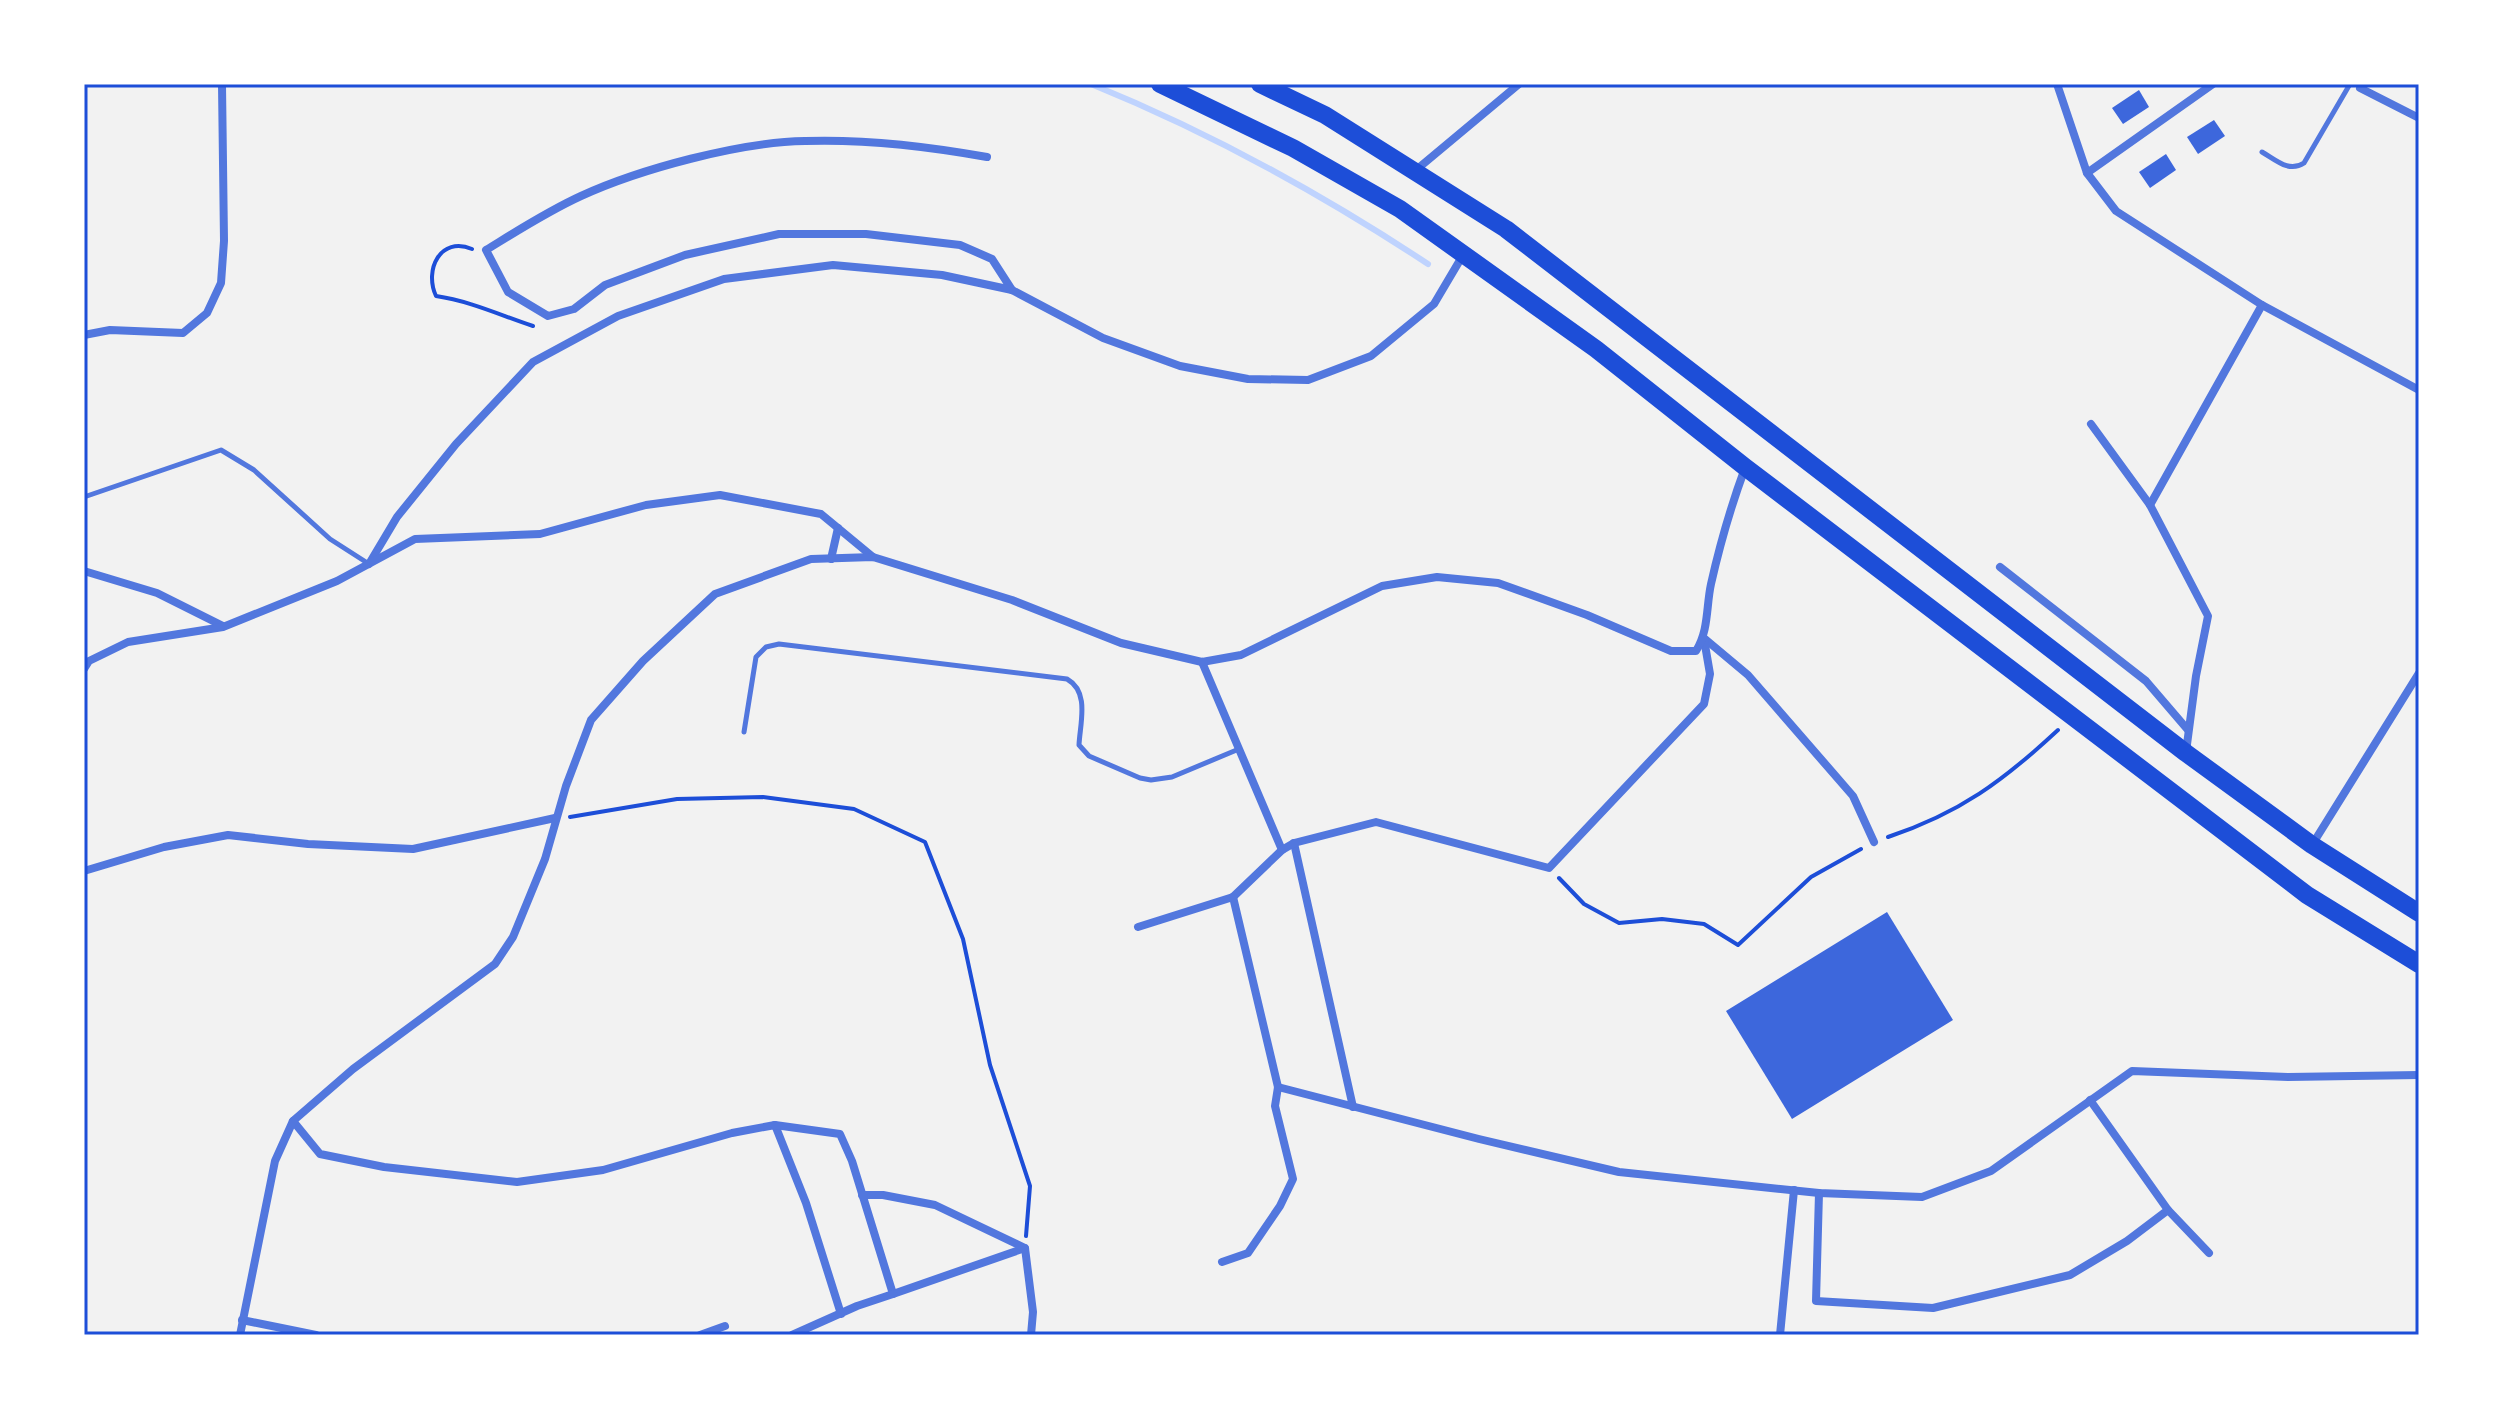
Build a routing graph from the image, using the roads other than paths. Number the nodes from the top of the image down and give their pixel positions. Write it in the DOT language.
graph roads {
  1 [pos="1160,84"];
  2 [pos="1260,84"];
  3 [pos="1519,84"];
  4 [pos="2057,84"];
  5 [pos="2213,84"];
  6 [pos="222,85"];
  7 [pos="2356,85"];
  8 [pos="2419,118"];
  9 [pos="2262,152"];
  10 [pos="987,157"];
  11 [pos="1415,171"];
  12 [pos="2087,173"];
  13 [pos="1463,254"];
  14 [pos="1012,290"];
  15 [pos="2262,305"];
  16 [pos="84,335"];
  17 [pos="2419,390"];
  18 [pos="2091,424"];
  19 [pos="1745,467"];
  20 [pos="84,497"];
  21 [pos="2150,505"];
  22 [pos="838,528"];
  23 [pos="873,557"];
  24 [pos="831,559"];
  25 [pos="369,564"];
  26 [pos="2000,567"];
  27 [pos="84,571"];
  28 [pos="223,627"];
  29 [pos="1704,638"];
  30 [pos="1202,662"];
  31 [pos="84,669"];
  32 [pos="2419,673"];
  33 [pos="2188,730"];
  34 [pos="744,732"];
  35 [pos="1239,749"];
  36 [pos="2186,753"];
  37 [pos="555,818"];
  38 [pos="1874,842"];
  39 [pos="1294,843"];
  40 [pos="2312,845"];
  41 [pos="1282,850"];
  42 [pos="84,871"];
  43 [pos="1233,897"];
  44 [pos="2419,913"];
  45 [pos="1138,927"];
  46 [pos="2419,964"];
  47 [pos="2419,1075"];
  48 [pos="1278,1087"];
  49 [pos="2090,1100"];
  50 [pos="1353,1107"];
  51 [pos="293,1121"];
  52 [pos="775,1125"];
  53 [pos="1794,1190"];
  54 [pos="1819,1193"];
  55 [pos="862,1195"];
  56 [pos="2168,1210"];
  57 [pos="1025,1248"];
  58 [pos="2209,1253"];
  59 [pos="1222,1262"];
  60 [pos="893,1294"];
  61 [pos="841,1314"];
  62 [pos="242,1320"];
  63 [pos="725,1326"];
  64 [pos="240,1335"];
  65 [pos="316,1335"];
  66 [pos="700,1335"];
  67 [pos="792,1335"];
  68 [pos="1031,1335"];
  69 [pos="1780,1335"];
  1 -- 13 [label="highway"];
  2 -- 11 [label="highway"];
  3 -- 11 [label="street"];
  4 -- 12 [label="street"];
  5 -- 12 [label="street"];
  6 -- 16 [label="street"];
  7 -- 8 [label="street"];
  7 -- 9 [label="lane"];
  10 -- 14 [label="street"];
  11 -- 36 [label="highway"];
  12 -- 15 [label="street"];
  13 -- 14 [label="street"];
  13 -- 19 [label="highway"];
  14 -- 25 [label="street"];
  15 -- 17 [label="street"];
  15 -- 21 [label="street"];
  18 -- 21 [label="street"];
  19 -- 29 [label="street"];
  19 -- 46 [label="highway"];
  20 -- 25 [label="lane"];
  21 -- 33 [label="street"];
  22 -- 23 [label="street"];
  22 -- 24 [label="street"];
  22 -- 25 [label="street"];
  23 -- 24 [label="street"];
  23 -- 30 [label="street"];
  24 -- 37 [label="street"];
  25 -- 28 [label="street"];
  26 -- 33 [label="street"];
  27 -- 28 [label="street"];
  28 -- 31 [label="street"];
  29 -- 30 [label="street"];
  29 -- 38 [label="street"];
  29 -- 39 [label="street"];
  30 -- 35 [label="street"];
  32 -- 40 [label="street"];
  33 -- 36 [label="street"];
  34 -- 35 [label="lane"];
  35 -- 41 [label="street"];
  36 -- 40 [label="highway"];
  37 -- 42 [label="street"];
  37 -- 51 [label="street"];
  39 -- 41 [label="street"];
  39 -- 50 [label="street"];
  40 -- 44 [label="highway"];
  41 -- 43 [label="street"];
  43 -- 45 [label="street"];
  43 -- 48 [label="street"];
  47 -- 49 [label="street"];
  48 -- 50 [label="street"];
  48 -- 59 [label="street"];
  49 -- 54 [label="street"];
  49 -- 56 [label="street"];
  50 -- 53 [label="street"];
  51 -- 52 [label="street"];
  51 -- 62 [label="street"];
  52 -- 55 [label="street"];
  52 -- 61 [label="street"];
  53 -- 54 [label="street"];
  53 -- 69 [label="street"];
  54 -- 56 [label="street"];
  55 -- 57 [label="street"];
  55 -- 60 [label="street"];
  56 -- 58 [label="street"];
  57 -- 60 [label="street"];
  57 -- 68 [label="street"];
  60 -- 61 [label="street"];
  61 -- 67 [label="street"];
  62 -- 64 [label="street"];
  62 -- 65 [label="street"];
  63 -- 66 [label="street"];
}
